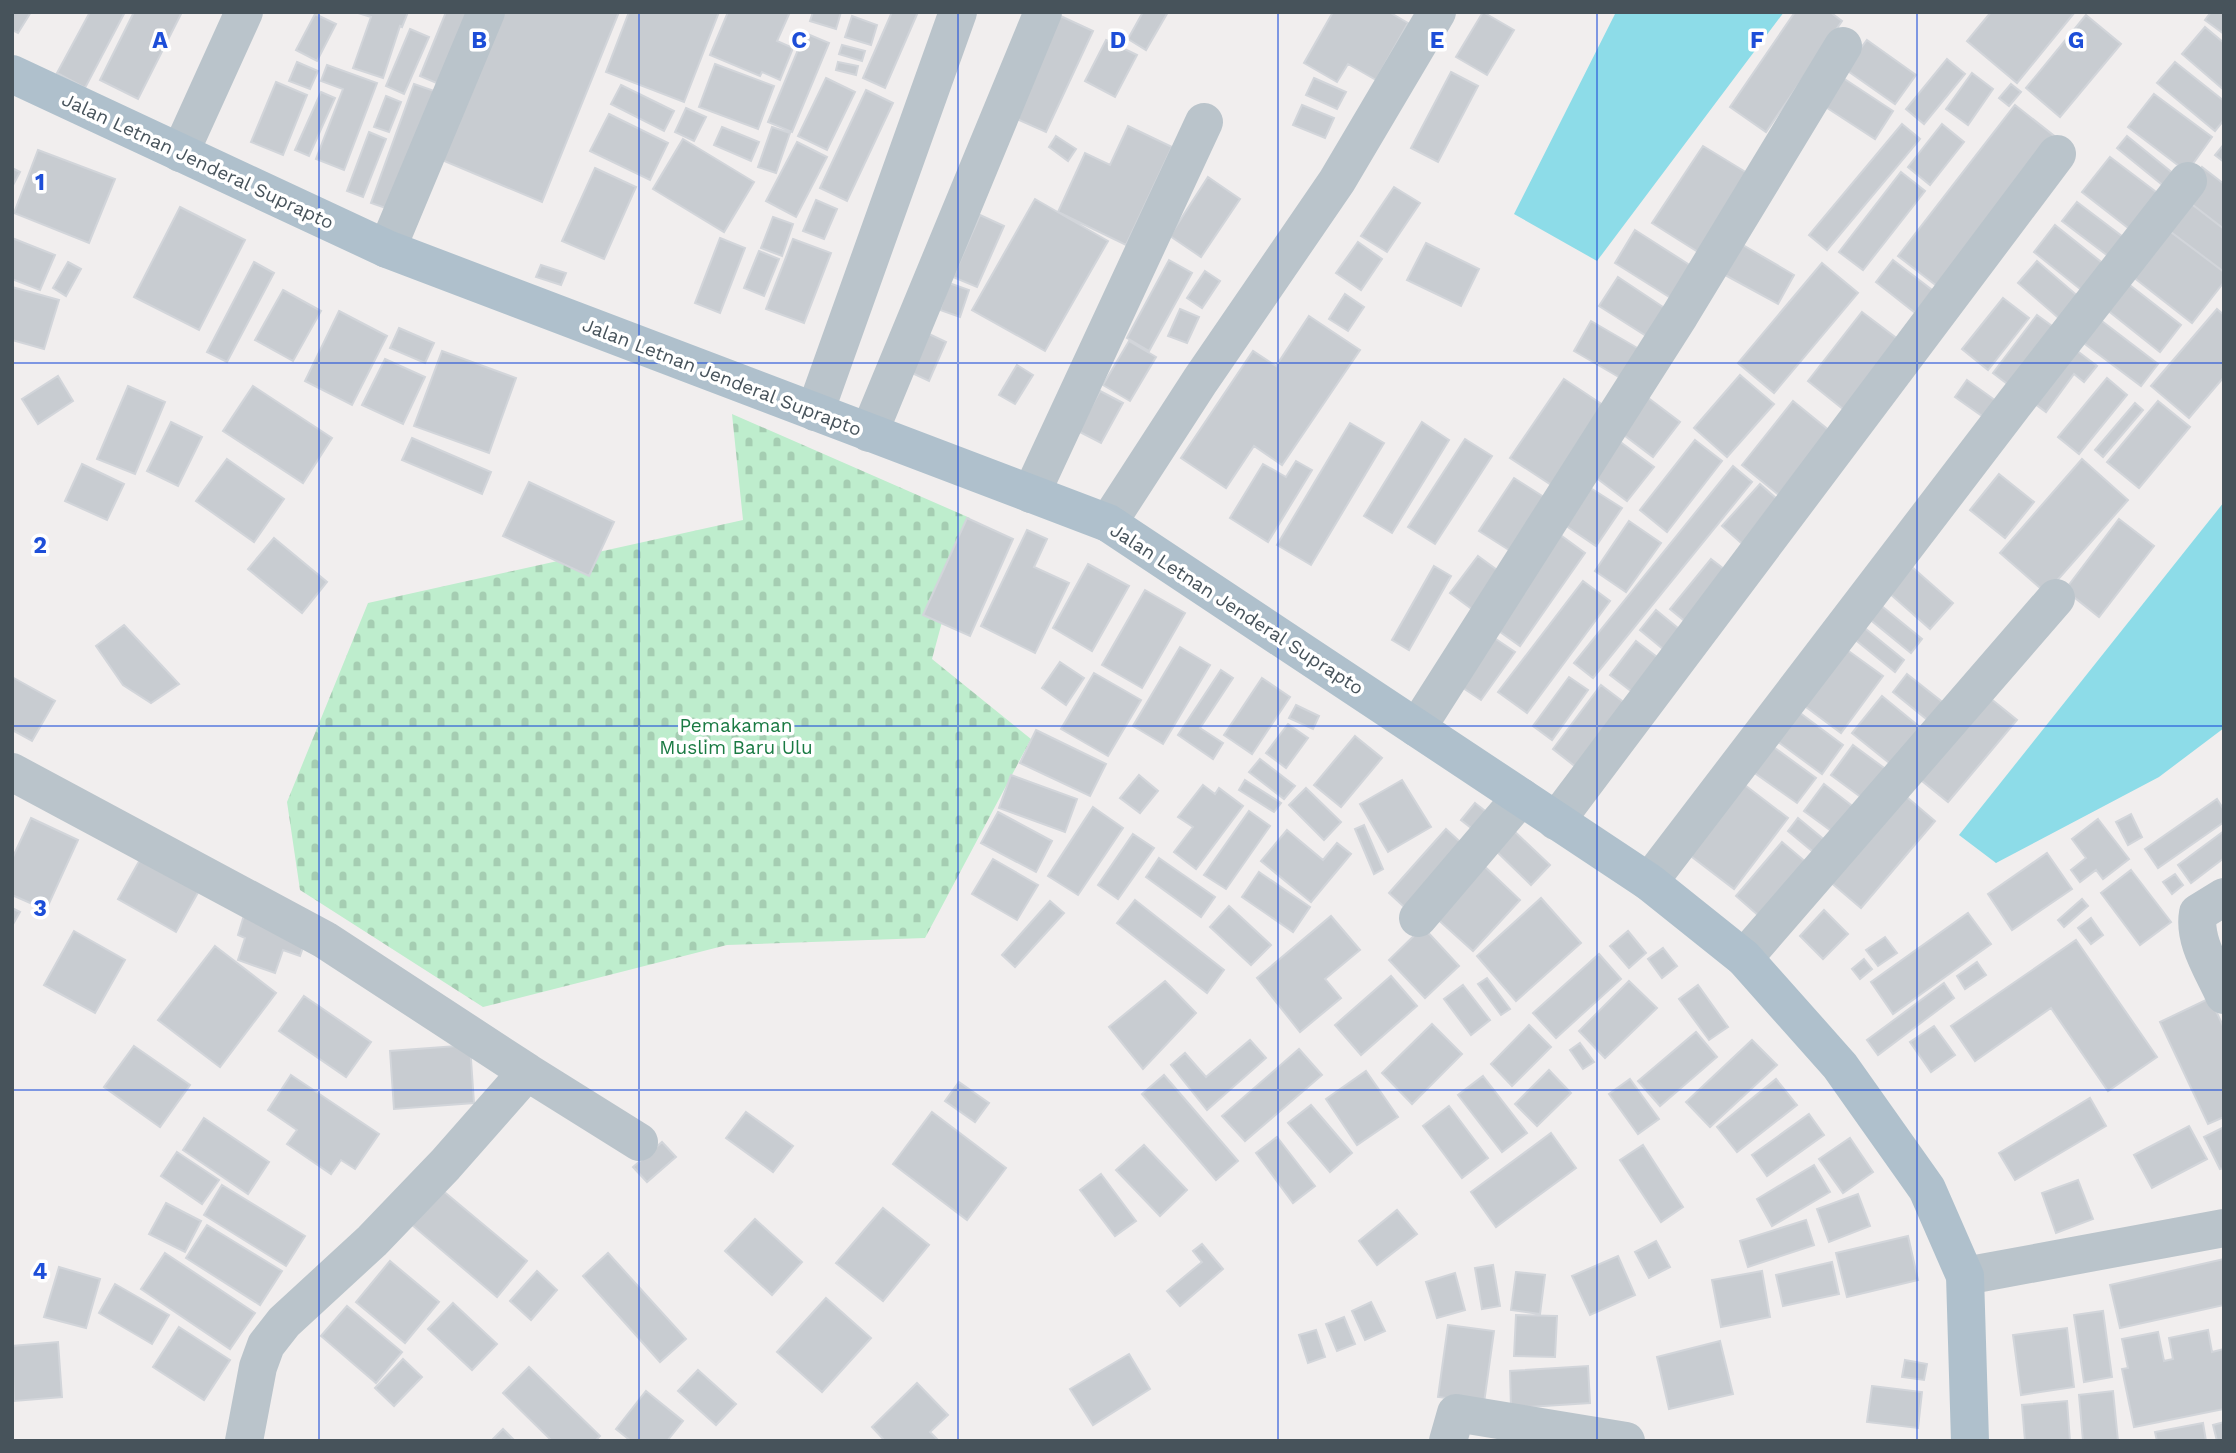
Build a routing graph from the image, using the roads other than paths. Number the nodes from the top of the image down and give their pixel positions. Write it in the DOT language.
graph roads {
  1 [pos="244,12"];
  2 [pos="486,12"];
  3 [pos="958,12"];
  4 [pos="1043,12"];
  5 [pos="1437,12"];
  6 [pos="1843,46"];
  7 [pos="12,74"];
  8 [pos="1204,122"];
  9 [pos="180,153"];
  10 [pos="2057,154"];
  11 [pos="2188,181"];
  12 [pos="387,249"];
  13 [pos="815,412"];
  14 [pos="869,433"];
  15 [pos="1031,494"];
  16 [pos="1108,523"];
  17 [pos="2056,597"];
  18 [pos="1416,728"];
  19 [pos="12,772"];
  20 [pos="1521,797"];
  21 [pos="1556,821"];
  22 [pos="1649,882"];
  23 [pos="2224,897"];
  24 [pos="1418,918"];
  25 [pos="1744,958"];
  26 [pos="2224,995"];
  27 [pos="527,1072"];
  28 [pos="639,1142"];
  29 [pos="2224,1205"];
  30 [pos="2224,1228"];
  31 [pos="2151,1241"];
  32 [pos="1965,1276"];
  33 [pos="244,1441"];
  34 [pos="1448,1441"];
  35 [pos="1626,1441"];
  36 [pos="1970,1441"];
  1 -- 9 [label="street"];
  2 -- 12 [label="street"];
  3 -- 13 [label="street"];
  4 -- 14 [label="street"];
  5 -- 16 [label="street"];
  6 -- 18 [label="street"];
  7 -- 9 [label="main road, Jalan Letnan Jenderal Suprapto"];
  8 -- 15 [label="street"];
  9 -- 12 [label="main road, Jalan Letnan Jenderal Suprapto"];
  10 -- 21 [label="street"];
  11 -- 22 [label="street"];
  12 -- 13 [label="main road, Jalan Letnan Jenderal Suprapto"];
  13 -- 14 [label="main road, Jalan Letnan Jenderal Suprapto"];
  14 -- 15 [label="main road, Jalan Letnan Jenderal Suprapto"];
  15 -- 16 [label="main road, Jalan Letnan Jenderal Suprapto"];
  16 -- 18 [label="main road, Jalan Letnan Jenderal Suprapto"];
  17 -- 25 [label="street"];
  18 -- 20 [label="main road, Jalan Letnan Jenderal Suprapto"];
  19 -- 27 [label="street"];
  20 -- 21 [label="main road, Jalan Letnan Jenderal Suprapto"];
  20 -- 24 [label="street"];
  21 -- 22 [label="main road, Jalan Letnan Jenderal Suprapto"];
  22 -- 25 [label="main road, Jalan Letnan Jenderal Suprapto"];
  23 -- 26 [label="street"];
  25 -- 32 [label="main road, Jalan Letnan Jenderal Suprapto"];
  27 -- 28 [label="street"];
  27 -- 33 [label="street"];
  29 -- 31 [label="street"];
  30 -- 31 [label="street"];
  31 -- 32 [label="street"];
  32 -- 36 [label="main road, Jalan Letnan Jenderal Suprapto"];
  34 -- 35 [label="street"];
}
